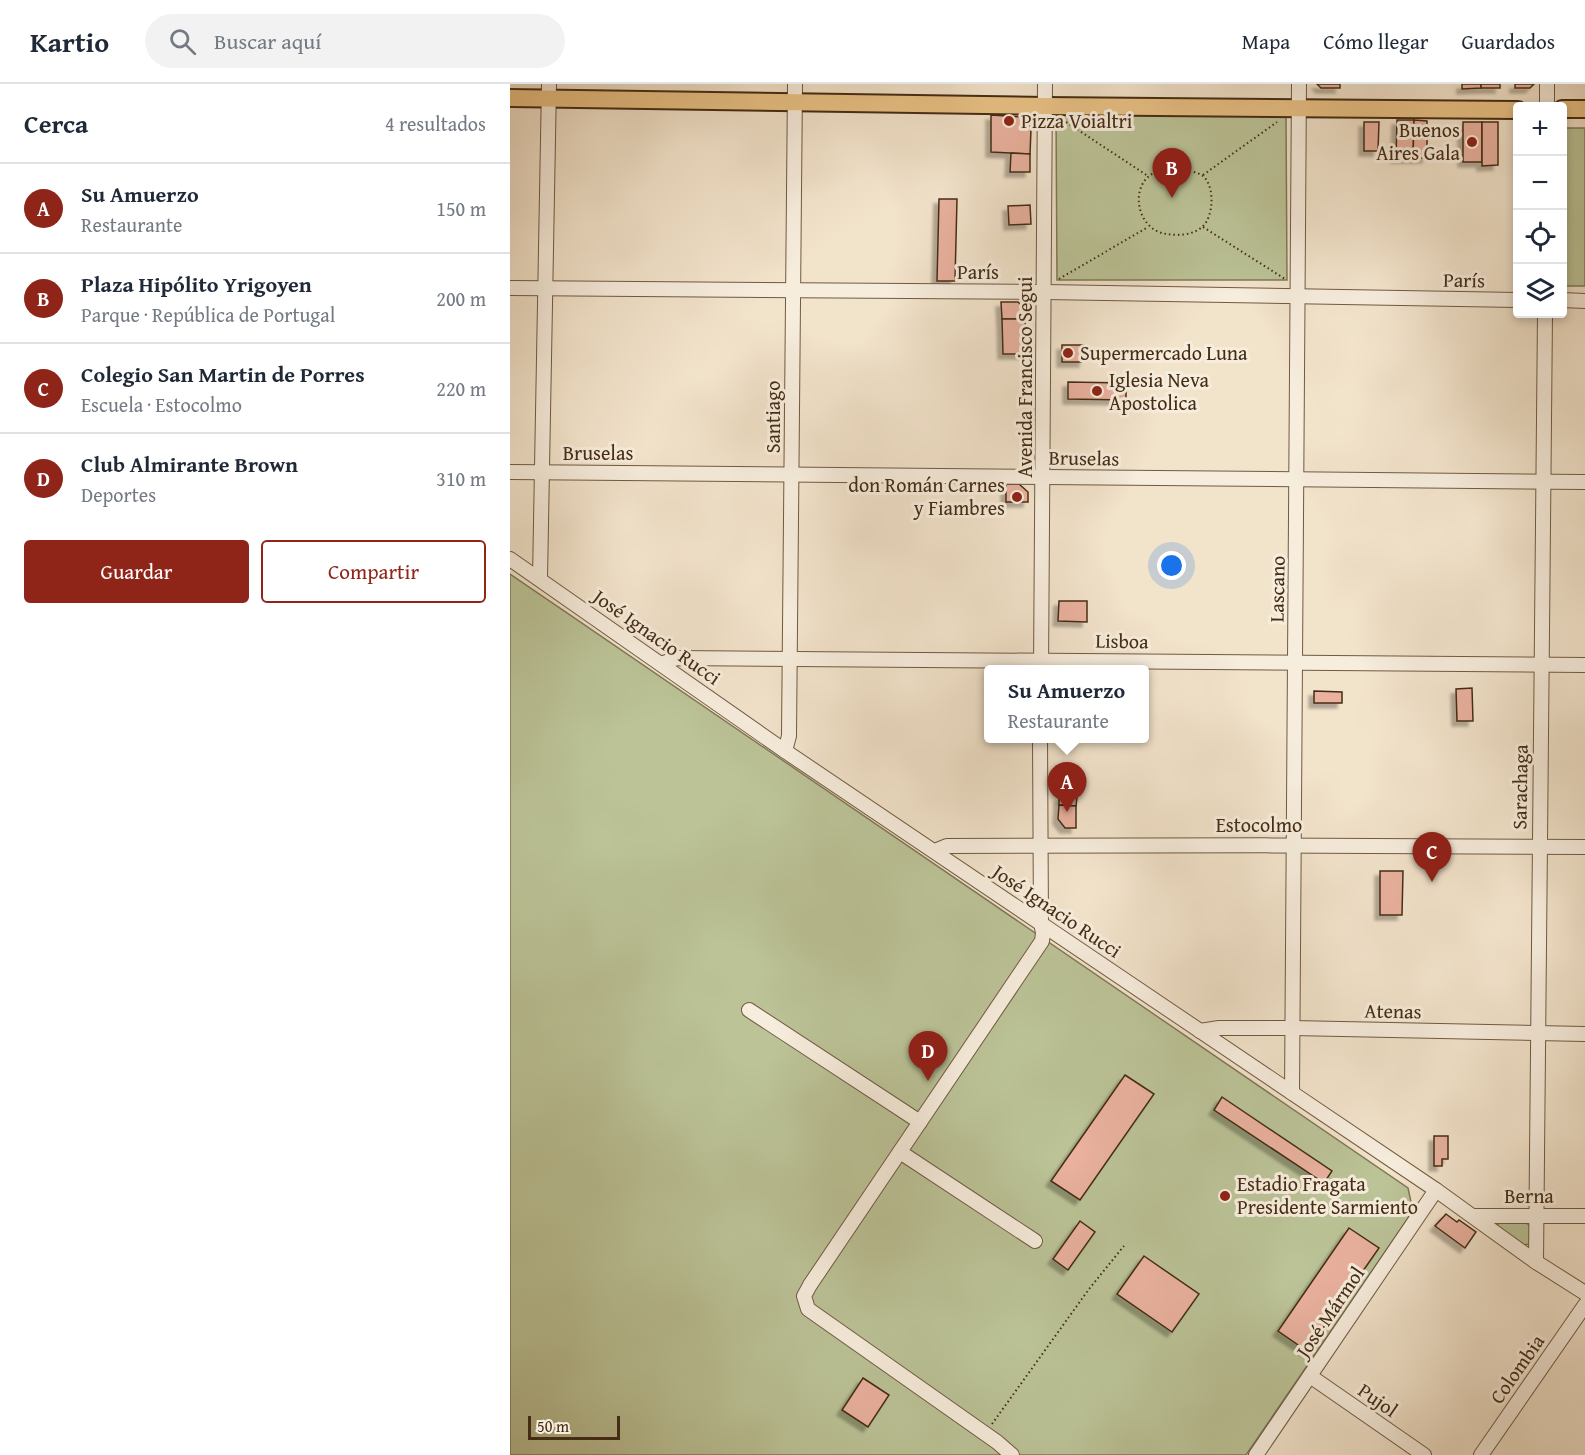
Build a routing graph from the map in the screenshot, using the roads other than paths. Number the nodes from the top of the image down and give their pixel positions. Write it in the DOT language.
graph roads {
  1 [pos="795,84"];
  2 [pos="1045,84"];
  3 [pos="1299,84"];
  4 [pos="1547,84"];
  5 [pos="549,91"];
  6 [pos="510,98"];
  7 [pos="795,102"];
  8 [pos="1547,102"];
  9 [pos="1045,106"];
  10 [pos="1299,108"];
  11 [pos="1567,109"];
  12 [pos="1585,109"];
  13 [pos="1513,110"];
  14 [pos="510,288"];
  15 [pos="546,288"];
  16 [pos="793,291"];
  17 [pos="1045,292"];
  18 [pos="1298,297"];
  19 [pos="1513,300"];
  20 [pos="1567,300"];
  21 [pos="1585,301"];
  22 [pos="1545,318"];
  23 [pos="510,472"];
  24 [pos="542,472"];
  25 [pos="792,474"];
  26 [pos="1043,477"];
  27 [pos="1297,480"];
  28 [pos="1543,482"];
  29 [pos="1585,482"];
  30 [pos="510,559"];
  31 [pos="540,578"];
  32 [pos="789,658"];
  33 [pos="1295,663"];
  34 [pos="661,664"];
  35 [pos="1541,664"];
  36 [pos="1041,665"];
  37 [pos="1585,665"];
  38 [pos="1040,743"];
  39 [pos="785,751"];
  40 [pos="1293,844"];
  41 [pos="1039,845"];
  42 [pos="1539,846"];
  43 [pos="1585,847"];
  44 [pos="934,851"];
  45 [pos="1041,923"];
  46 [pos="749,1010"];
  47 [pos="1292,1028"];
  48 [pos="1200,1031"];
  49 [pos="1538,1033"];
  50 [pos="1585,1034"];
  51 [pos="1292,1093"];
  52 [pos="920,1122"];
  53 [pos="900,1152"];
  54 [pos="1436,1190"];
  55 [pos="1474,1216"];
  56 [pos="1537,1216"];
  57 [pos="1585,1216"];
  58 [pos="1035,1241"];
  59 [pos="1536,1262"];
  60 [pos="1585,1293"];
  61 [pos="1585,1305"];
  62 [pos="1310,1376"];
  63 [pos="1012,1455"];
  64 [pos="1256,1455"];
  65 [pos="1424,1455"];
  66 [pos="1481,1455"];
  1 -- 7 [label="street, Santiago"];
  2 -- 9 [label="street, Avenida Francisco Segui"];
  3 -- 10 [label="street, Lascano"];
  4 -- 8 [label="street"];
  5 -- 6 [label="main road"];
  5 -- 7 [label="main road"];
  5 -- 15 [label="street"];
  7 -- 9 [label="main road"];
  7 -- 16 [label="street, Santiago"];
  9 -- 10 [label="main road"];
  9 -- 17 [label="street, Avenida Francisco Segui"];
  10 -- 13 [label="main road"];
  10 -- 18 [label="street, Lascano"];
  11 -- 12 [label="main road"];
  14 -- 15 [label="street, París"];
  15 -- 16 [label="street, París"];
  15 -- 24 [label="street"];
  16 -- 17 [label="street, París"];
  16 -- 25 [label="street, Santiago"];
  17 -- 18 [label="street, París"];
  17 -- 26 [label="street, Avenida Francisco Segui"];
  18 -- 19 [label="street, París"];
  18 -- 27 [label="street, Lascano"];
  20 -- 21 [label="street"];
  22 -- 28 [label="street, Sarachaga"];
  23 -- 24 [label="street, Bruselas"];
  24 -- 25 [label="street, Bruselas"];
  24 -- 31 [label="street"];
  25 -- 26 [label="street, Bruselas"];
  25 -- 32 [label="street, Santiago"];
  26 -- 27 [label="street, Bruselas"];
  26 -- 36 [label="street, Avenida Francisco Segui"];
  27 -- 28 [label="street, Bruselas"];
  27 -- 33 [label="street, Lascano"];
  28 -- 29 [label="street, Bruselas"];
  28 -- 35 [label="street, Sarachaga"];
  30 -- 31 [label="street, José Ignacio Rucci"];
  31 -- 34 [label="street, José Ignacio Rucci"];
  32 -- 34 [label="street, Lisboa"];
  32 -- 36 [label="street, Lisboa"];
  32 -- 39 [label="street, Santiago"];
  33 -- 35 [label="street, Lisboa"];
  33 -- 36 [label="street, Lisboa"];
  33 -- 40 [label="street, Lascano"];
  34 -- 39 [label="street, José Ignacio Rucci"];
  35 -- 37 [label="street, Lisboa"];
  35 -- 42 [label="street, Sarachaga"];
  38 -- 41 [label="street"];
  39 -- 44 [label="street, José Ignacio Rucci"];
  40 -- 41 [label="street, Estocolmo"];
  40 -- 42 [label="street, Estocolmo"];
  40 -- 47 [label="street, Lascano"];
  41 -- 44 [label="street, Estocolmo"];
  41 -- 45 [label="street"];
  42 -- 43 [label="street, Estocolmo"];
  42 -- 49 [label="street, Sarachaga"];
  44 -- 45 [label="street, José Ignacio Rucci"];
  45 -- 48 [label="street, José Ignacio Rucci"];
  45 -- 52 [label="street"];
  46 -- 52 [label="street"];
  47 -- 48 [label="street, Atenas"];
  47 -- 49 [label="street, Atenas"];
  47 -- 51 [label="street, Lascano"];
  48 -- 51 [label="street, José Ignacio Rucci"];
  49 -- 50 [label="street, Atenas"];
  49 -- 56 [label="street, Sarachaga"];
  51 -- 54 [label="street, José Ignacio Rucci"];
  52 -- 53 [label="street"];
  53 -- 58 [label="street"];
  53 -- 63 [label="street"];
  54 -- 55 [label="street, José Ignacio Rucci"];
  54 -- 62 [label="street, José Mármol"];
  55 -- 56 [label="street, Berna"];
  55 -- 59 [label="street, José Ignacio Rucci"];
  56 -- 57 [label="street, Berna"];
  56 -- 59 [label="street, Sarachaga"];
  59 -- 60 [label="street, José Ignacio Rucci"];
  61 -- 66 [label="street, Colombia"];
  62 -- 64 [label="street, José Mármol"];
  62 -- 65 [label="street, Pujol"];
}
